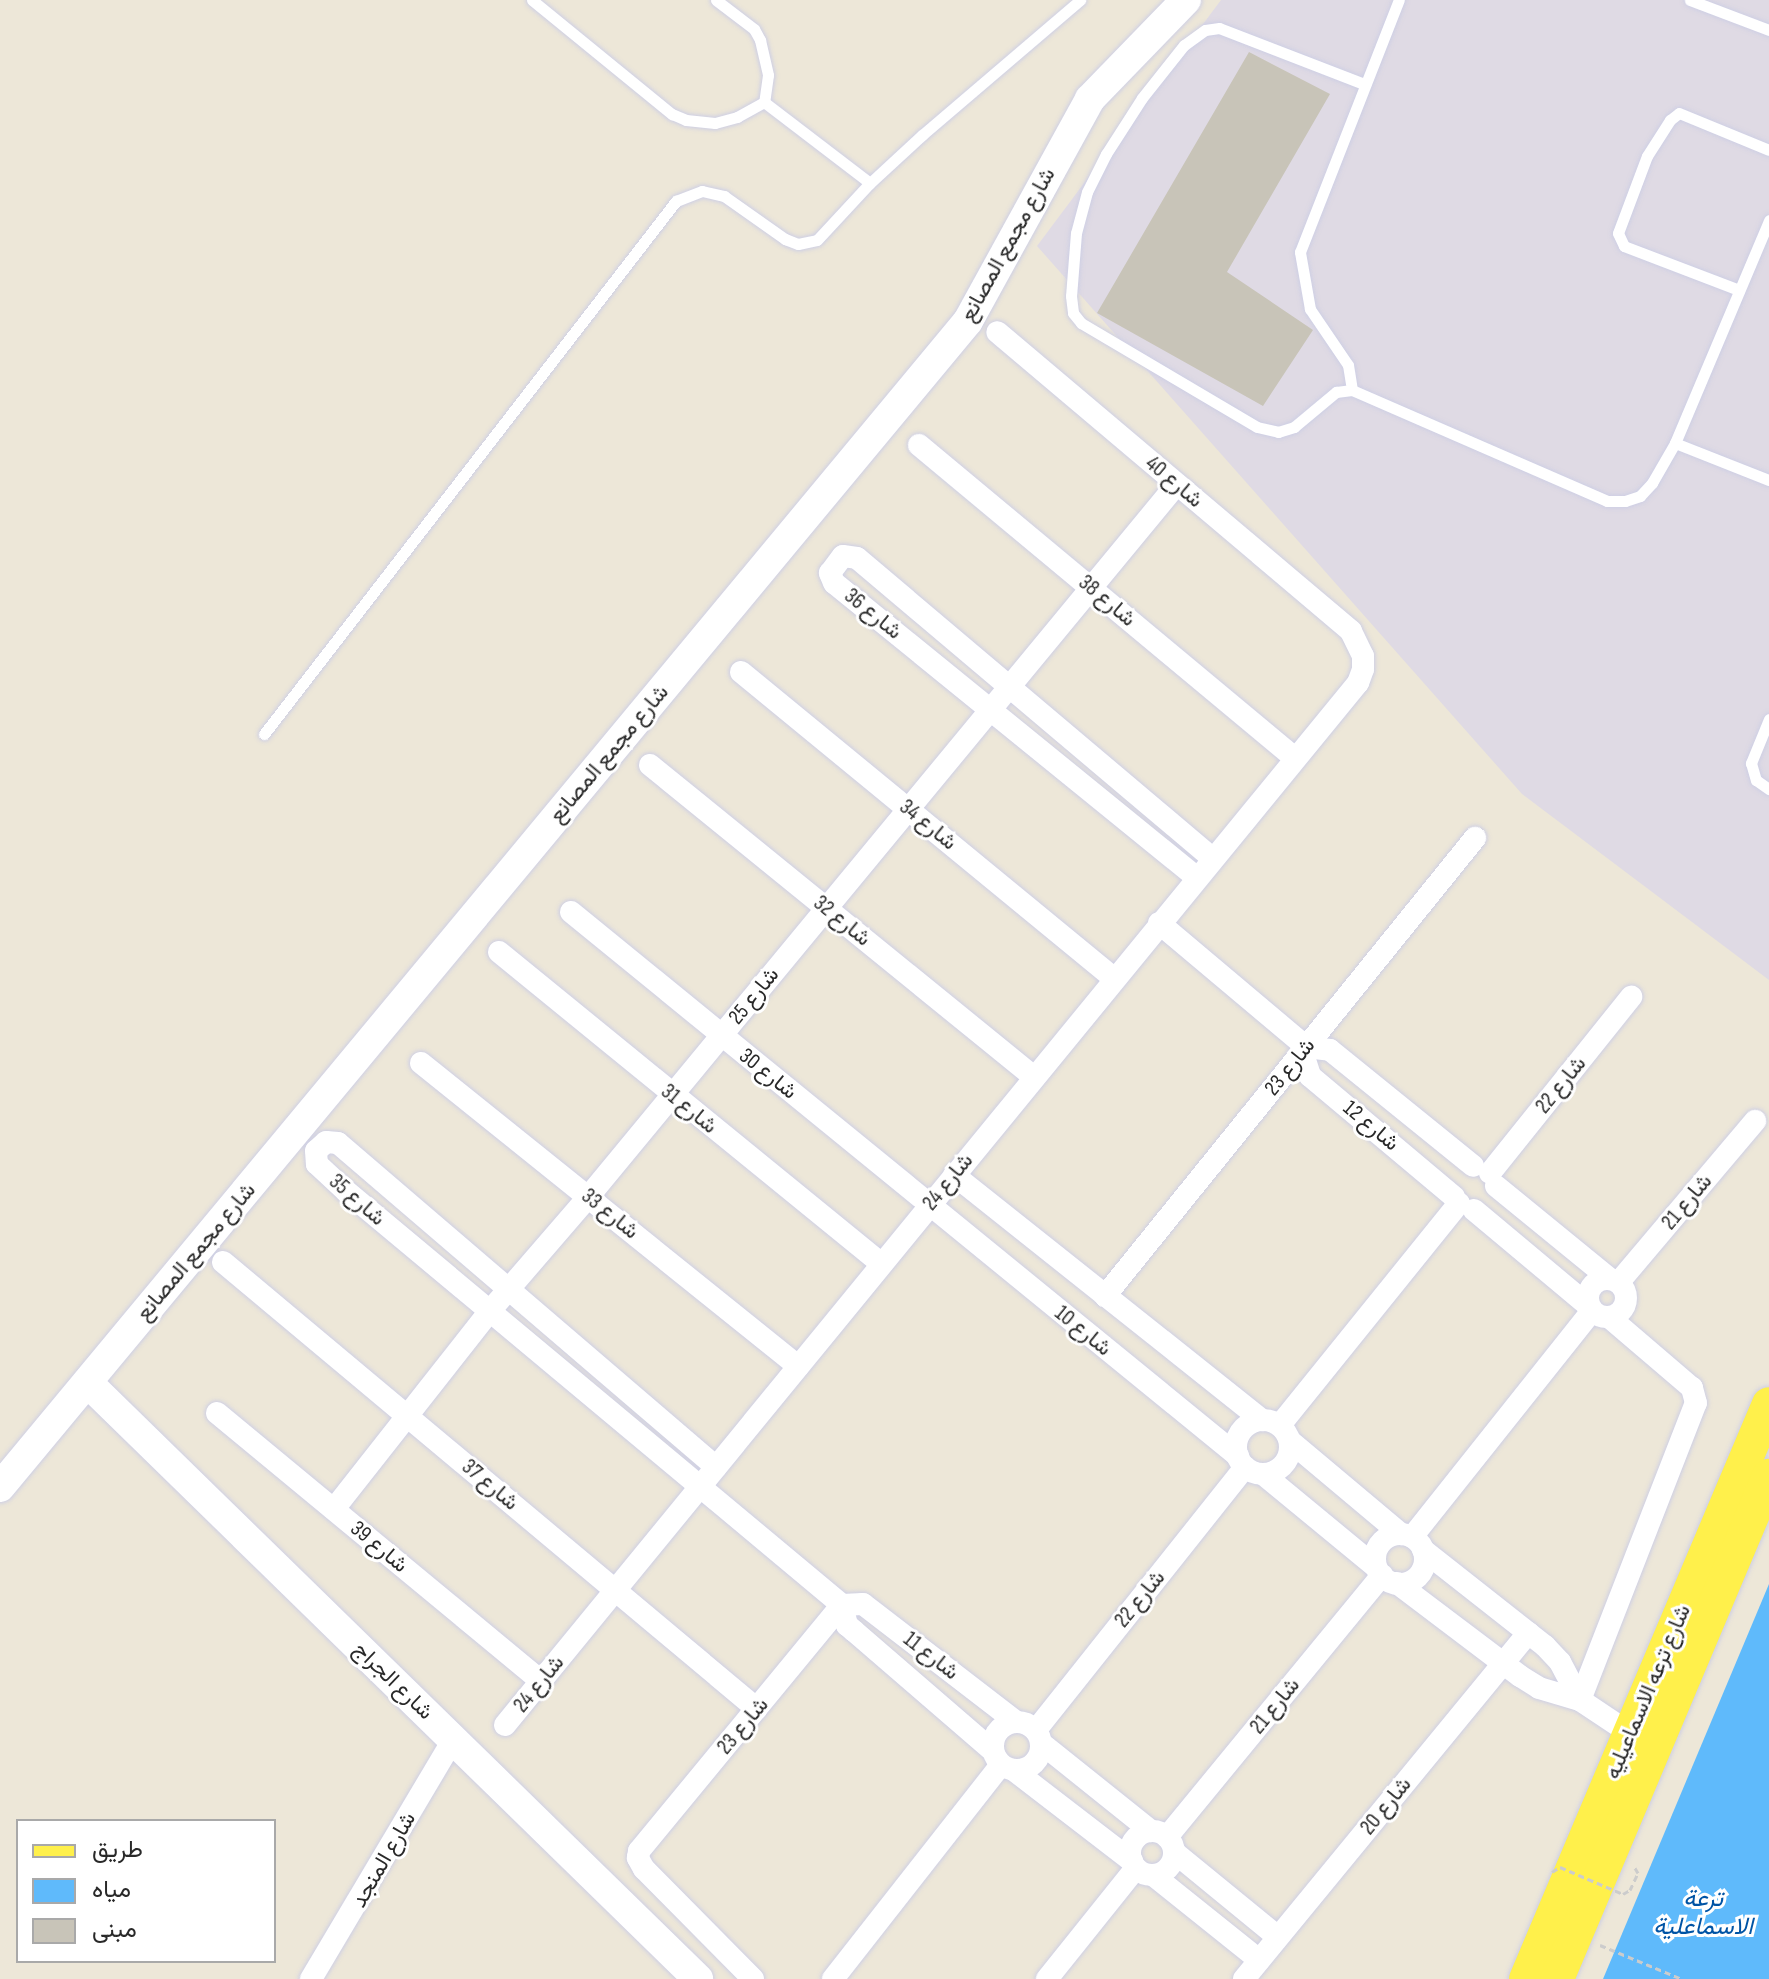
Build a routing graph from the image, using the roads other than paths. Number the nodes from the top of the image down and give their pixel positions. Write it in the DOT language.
graph roads {
  1 [pos="532,0"];
  2 [pos="716,0"];
  3 [pos="1080,0"];
  4 [pos="1186,0"];
  5 [pos="1399,0"];
  6 [pos="1690,0"];
  7 [pos="1769,30"];
  8 [pos="1364,84"];
  9 [pos="764,102"];
  10 [pos="1769,150"];
  11 [pos="870,183"];
  12 [pos="1769,220"];
  13 [pos="1739,290"];
  14 [pos="997,332"];
  15 [pos="1352,390"];
  16 [pos="1675,443"];
  17 [pos="919,445"];
  18 [pos="1769,480"];
  19 [pos="1177,484"];
  20 [pos="1091,587"];
  21 [pos="1351,631"];
  22 [pos="741,672"];
  23 [pos="1009,687"];
  24 [pos="991,709"];
  25 [pos="1769,719"];
  26 [pos="264,734"];
  27 [pos="1295,758"];
  28 [pos="650,765"];
  29 [pos="1769,789"];
  30 [pos="908,809"];
  31 [pos="1475,838"];
  32 [pos="1212,858"];
  33 [pos="1196,877"];
  34 [pos="826,908"];
  35 [pos="571,912"];
  36 [pos="1159,923"];
  37 [pos="499,952"];
  38 [pos="1114,978"];
  39 [pos="1631,997"];
  40 [pos="722,1036"];
  41 [pos="1306,1047"];
  42 [pos="421,1063"];
  43 [pos="1034,1077"];
  44 [pos="672,1096"];
  45 [pos="1755,1121"];
  46 [pos="954,1175"];
  47 [pos="1486,1175"];
  48 [pos="589,1196"];
  49 [pos="1462,1203"];
  50 [pos="928,1206"];
  51 [pos="223,1262"];
  52 [pos="881,1264"];
  53 [pos="1614,1280"];
  54 [pos="509,1288"];
  55 [pos="1105,1296"];
  56 [pos="489,1312"];
  57 [pos="1597,1312"];
  58 [pos="798,1366"];
  59 [pos="88,1383"];
  60 [pos="1769,1404"];
  61 [pos="217,1413"];
  62 [pos="408,1417"];
  63 [pos="1277,1429"];
  64 [pos="1249,1466"];
  65 [pos="716,1467"];
  66 [pos="1769,1476"];
  67 [pos="0,1487"];
  68 [pos="699,1487"];
  69 [pos="334,1509"];
  70 [pos="1412,1540"];
  71 [pos="1385,1575"];
  72 [pos="616,1590"];
  73 [pos="842,1605"];
  74 [pos="1528,1633"];
  75 [pos="1503,1663"];
  76 [pos="541,1681"];
  77 [pos="1580,1700"];
  78 [pos="757,1709"];
  79 [pos="505,1725"];
  80 [pos="1031,1732"];
  81 [pos="1631,1734"];
  82 [pos="453,1740"];
  83 [pos="1003,1762"];
  84 [pos="1164,1840"];
  85 [pos="1140,1868"];
  86 [pos="1278,1937"];
  87 [pos="1259,1960"];
  88 [pos="311,1979"];
  89 [pos="698,1979"];
  90 [pos="753,1979"];
  91 [pos="833,1979"];
  92 [pos="1047,1979"];
  93 [pos="1244,1979"];
  94 [pos="1526,1979"];
  95 [pos="1557,1979"];
  1 -- 9 [label="lane"];
  2 -- 9 [label="lane"];
  3 -- 11 [label="lane"];
  4 -- 59 [label="street, شارع مجمع المصانع"];
  5 -- 8 [label="lane"];
  6 -- 7 [label="lane"];
  8 -- 15 [label="lane"];
  8 -- 15 [label="lane"];
  9 -- 11 [label="lane"];
  10 -- 13 [label="lane"];
  11 -- 26 [label="lane"];
  12 -- 13 [label="lane"];
  13 -- 16 [label="lane"];
  14 -- 19 [label="street, شارع 40"];
  15 -- 16 [label="lane"];
  16 -- 18 [label="lane"];
  17 -- 20 [label="street, شارع 38"];
  19 -- 20 [label="street, شارع 25"];
  19 -- 21 [label="street, شارع 40"];
  20 -- 23 [label="street, شارع 25"];
  20 -- 27 [label="street, شارع 38"];
  21 -- 27 [label="street, شارع 24"];
  22 -- 30 [label="street, شارع 34"];
  23 -- 24 [label="street, شارع 25"];
  23 -- 24 [label="street, شارع 36"];
  23 -- 32 [label="street, شارع 36"];
  24 -- 30 [label="street, شارع 25"];
  24 -- 33 [label="street, شارع 36"];
  25 -- 29 [label="lane"];
  27 -- 32 [label="street, شارع 24"];
  28 -- 34 [label="street, شارع 32"];
  30 -- 34 [label="street, شارع 25"];
  30 -- 38 [label="street, شارع 34"];
  31 -- 41 [label="street, شارع 23"];
  32 -- 33 [label="street, شارع 24"];
  33 -- 36 [label="street, شارع 24"];
  34 -- 40 [label="street, شارع 25"];
  34 -- 43 [label="street, شارع 32"];
  35 -- 40 [label="street, شارع 30"];
  36 -- 38 [label="street, شارع 24"];
  36 -- 41 [label="street, شارع 12"];
  37 -- 44 [label="street, شارع 31"];
  38 -- 43 [label="street, شارع 24"];
  39 -- 47 [label="street, شارع 22"];
  40 -- 44 [label="street, شارع 25"];
  40 -- 50 [label="street, شارع 30"];
  41 -- 47 [label="street, شارع 12"];
  41 -- 49 [label="street, شارع 12"];
  41 -- 55 [label="street, شارع 23"];
  42 -- 48 [label="street, شارع 33"];
  43 -- 46 [label="street, شارع 24"];
  44 -- 48 [label="street, شارع 25"];
  44 -- 52 [label="street, شارع 31"];
  45 -- 53 [label="street, شارع 21"];
  46 -- 50 [label="street, شارع 24"];
  46 -- 55 [label="street, شارع 10"];
  47 -- 49 [label="street"];
  47 -- 49 [label="street"];
  47 -- 53 [label="street, شارع 12"];
  48 -- 54 [label="street, شارع 25"];
  48 -- 58 [label="street, شارع 33"];
  49 -- 57 [label="street, شارع 12"];
  49 -- 63 [label="street"];
  50 -- 52 [label="street, شارع 24"];
  50 -- 64 [label="street, شارع 10"];
  51 -- 62 [label="street, شارع 37"];
  52 -- 58 [label="street, شارع 24"];
  53 -- 57 [label="street"];
  53 -- 57 [label="street"];
  54 -- 56 [label="street, شارع 25"];
  54 -- 56 [label="street, شارع 35"];
  54 -- 65 [label="street, شارع 35"];
  55 -- 63 [label="street, شارع 10"];
  56 -- 62 [label="street, شارع 25"];
  56 -- 68 [label="street, شارع 35"];
  57 -- 70 [label="street"];
  57 -- 77 [label="street, شارع 12"];
  58 -- 65 [label="street, شارع 24"];
  59 -- 67 [label="street, شارع مجمع المصانع"];
  59 -- 82 [label="street, شارع الجراج"];
  60 -- 81 [label="main road, شارع ترعه الاسماعيليه"];
  61 -- 69 [label="street, شارع 39"];
  62 -- 69 [label="street, شارع 25"];
  62 -- 72 [label="street, شارع 37"];
  63 -- 64 [label="street"];
  63 -- 64 [label="street"];
  63 -- 70 [label="street, شارع 10"];
  64 -- 71 [label="street, شارع 10"];
  64 -- 80 [label="street, شارع 22"];
  65 -- 68 [label="street, شارع 24"];
  66 -- 95 [label="main road, شارع ترعه الاسماعيليه"];
  68 -- 72 [label="street, شارع 24"];
  68 -- 73 [label="street, شارع 11"];
  69 -- 76 [label="street, شارع 39"];
  70 -- 71 [label="street"];
  70 -- 71 [label="street"];
  70 -- 74 [label="street, شارع 10"];
  71 -- 75 [label="street, شارع 10"];
  71 -- 84 [label="street, شارع 21"];
  72 -- 76 [label="street, شارع 24"];
  72 -- 78 [label="street, شارع 37"];
  73 -- 78 [label="street, شارع 23"];
  73 -- 80 [label="street, شارع 11"];
  73 -- 83 [label="street, شارع 11"];
  74 -- 75 [label="street, شارع 20"];
  74 -- 77 [label="street, شارع 10"];
  75 -- 77 [label="street, شارع 10"];
  75 -- 86 [label="street, شارع 20"];
  76 -- 79 [label="street, شارع 24"];
  77 -- 81 [label="street, شارع 10"];
  78 -- 90 [label="street, شارع 23"];
  80 -- 83 [label="street"];
  80 -- 83 [label="street"];
  80 -- 84 [label="street, شارع 11"];
  81 -- 94 [label="main road, شارع ترعه الاسماعيليه"];
  82 -- 88 [label="street, شارع المنجد"];
  82 -- 89 [label="street, شارع الجراج"];
  83 -- 85 [label="street, شارع 11"];
  83 -- 91 [label="street"];
  84 -- 85 [label="street"];
  84 -- 85 [label="street"];
  84 -- 86 [label="street, شارع 11"];
  85 -- 87 [label="street, شارع 11"];
  85 -- 92 [label="street"];
  86 -- 87 [label="street, شارع 20"];
  87 -- 93 [label="street, شارع 20"];
}
